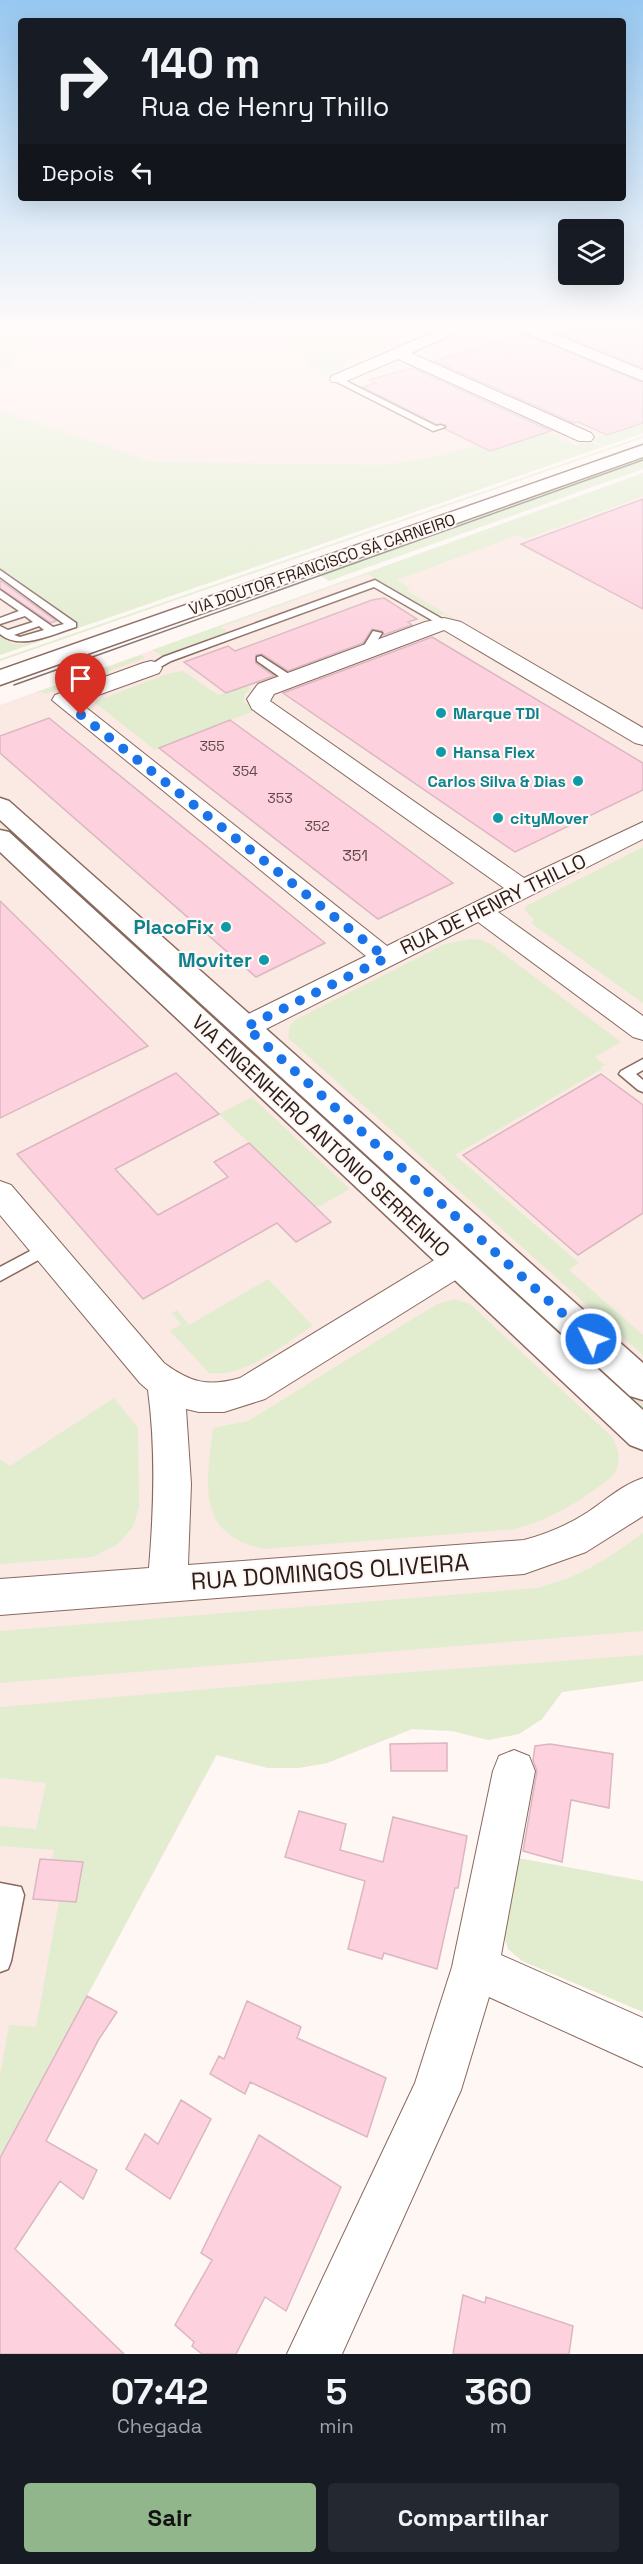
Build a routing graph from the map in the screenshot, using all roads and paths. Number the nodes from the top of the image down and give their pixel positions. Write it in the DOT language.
graph roads {
  1 [pos="580,435"];
  2 [pos="585,437"];
  3 [pos="643,442"];
  4 [pos="643,451"];
  5 [pos="0,573"];
  6 [pos="2,597"];
  7 [pos="0,614"];
  8 [pos="30,615"];
  9 [pos="0,621"];
  10 [pos="446,624"];
  11 [pos="2,631"];
  12 [pos="52,631"];
  13 [pos="261,659"];
  14 [pos="0,667"];
  15 [pos="151,668"];
  16 [pos="0,678"];
  17 [pos="291,680"];
  18 [pos="643,738"];
  19 [pos="0,806"];
  20 [pos="643,829"];
  21 [pos="0,838"];
  22 [pos="523,889"];
  23 [pos="480,911"];
  24 [pos="386,958"];
  25 [pos="246,1027"];
  26 [pos="643,1030"];
  27 [pos="643,1064"];
  28 [pos="643,1087"];
  29 [pos="0,1193"];
  30 [pos="46,1248"];
  31 [pos="458,1262"];
  32 [pos="0,1275"];
  33 [pos="165,1384"];
  34 [pos="643,1385"];
  35 [pos="643,1434"];
  36 [pos="643,1494"];
  37 [pos="167,1585"];
  38 [pos="0,1597"];
  39 [pos="514,1771"];
  40 [pos="0,1894"];
  41 [pos="0,1962"];
  42 [pos="475,1967"];
  43 [pos="643,2043"];
  44 [pos="314,2354"];
  1 -- 2 [label="street"];
  3 -- 14 [label="main road, VIA DOUTOR FRANCISCO SÁ CARNEIRO"];
  4 -- 16 [label="main road, VIA DOUTOR FRANCISCO SÁ CARNEIRO"];
  5 -- 12 [label="lane"];
  6 -- 8 [label="lane"];
  7 -- 8 [label="lane"];
  8 -- 9 [label="lane"];
  8 -- 11 [label="lane"];
  8 -- 12 [label="lane"];
  10 -- 15 [label="lane"];
  10 -- 17 [label="street"];
  10 -- 18 [label="street"];
  11 -- 12 [label="lane"];
  13 -- 17 [label="lane"];
  15 -- 24 [label="street"];
  17 -- 22 [label="street"];
  19 -- 25 [label="main road, VIA ENGENHEIRO ANTÓNIO SERRENHO"];
  20 -- 22 [label="street, RUA DE HENRY THILLO"];
  21 -- 31 [label="main road, VIA ENGENHEIRO ANTÓNIO SERRENHO"];
  22 -- 23 [label="street, RUA DE HENRY THILLO"];
  23 -- 24 [label="street, RUA DE HENRY THILLO"];
  23 -- 26 [label="street"];
  24 -- 25 [label="street, RUA DE HENRY THILLO"];
  25 -- 34 [label="main road, VIA ENGENHEIRO ANTÓNIO SERRENHO"];
  27 -- 28 [label="lane"];
  29 -- 30 [label="street"];
  30 -- 32 [label="lane"];
  30 -- 33 [label="street"];
  31 -- 33 [label="street"];
  31 -- 35 [label="main road, VIA ENGENHEIRO ANTÓNIO SERRENHO"];
  33 -- 37 [label="street"];
  36 -- 37 [label="street, RUA DOMINGOS OLIVEIRA"];
  37 -- 38 [label="street, RUA DOMINGOS OLIVEIRA"];
  39 -- 42 [label="street"];
  40 -- 41 [label="lane"];
  42 -- 43 [label="street"];
  42 -- 44 [label="street"];
}
